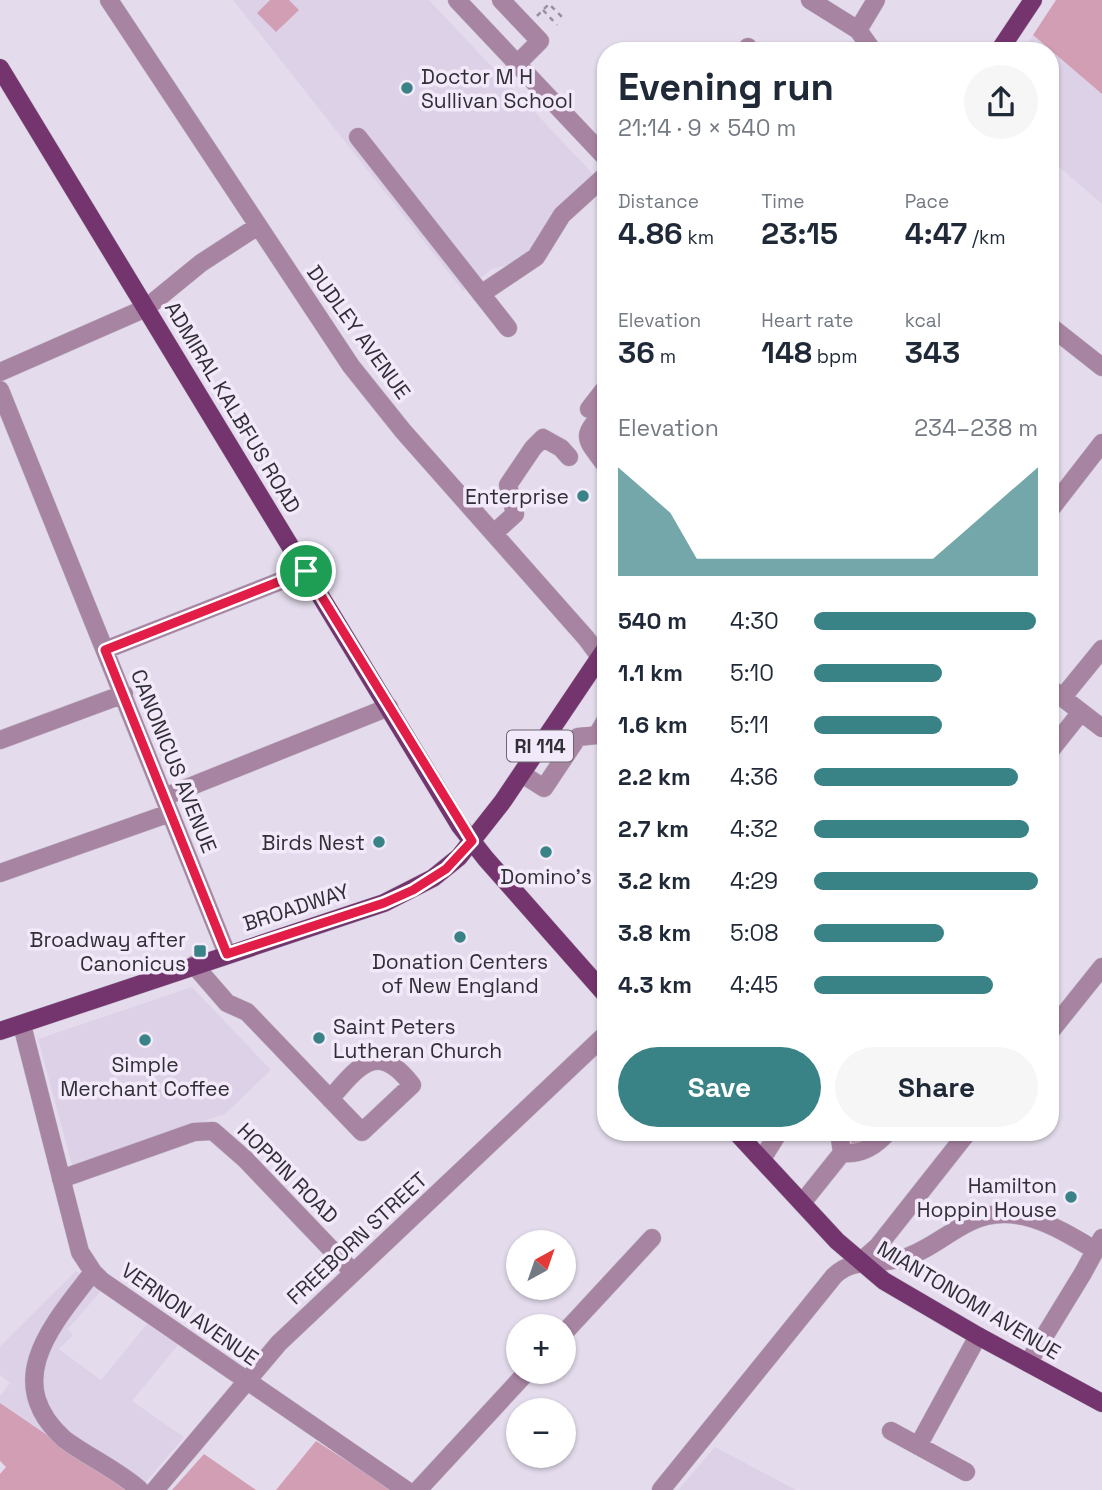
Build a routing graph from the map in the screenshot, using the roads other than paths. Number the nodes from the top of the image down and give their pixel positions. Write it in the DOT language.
graph roads {
  1 [pos="109,0"];
  2 [pos="457,0"];
  3 [pos="501,0"];
  4 [pos="810,0"];
  5 [pos="876,0"];
  6 [pos="1033,0"];
  7 [pos="858,30"];
  8 [pos="867,42"];
  9 [pos="1005,42"];
  10 [pos="517,64"];
  11 [pos="0,68"];
  12 [pos="358,137"];
  13 [pos="597,148"];
  14 [pos="597,183"];
  15 [pos="258,226"];
  16 [pos="481,294"];
  17 [pos="146,308"];
  18 [pos="508,328"];
  19 [pos="1059,333"];
  20 [pos="1102,367"];
  21 [pos="0,372"];
  22 [pos="0,390"];
  23 [pos="597,417"];
  24 [pos="1102,443"];
  25 [pos="597,454"];
  26 [pos="569,457"];
  27 [pos="1059,498"];
  28 [pos="494,533"];
  29 [pos="306,571"];
  30 [pos="597,649"];
  31 [pos="1102,649"];
  32 [pos="105,650"];
  33 [pos="597,667"];
  34 [pos="1059,690"];
  35 [pos="124,694"];
  36 [pos="1059,695"];
  37 [pos="389,707"];
  38 [pos="1081,712"];
  39 [pos="1102,727"];
  40 [pos="553,728"];
  41 [pos="597,735"];
  42 [pos="0,740"];
  43 [pos="1059,740"];
  44 [pos="575,742"];
  45 [pos="522,774"];
  46 [pos="167,805"];
  47 [pos="472,841"];
  48 [pos="0,873"];
  49 [pos="227,954"];
  50 [pos="194,965"];
  51 [pos="1102,967"];
  52 [pos="597,985"];
  53 [pos="1059,1015"];
  54 [pos="22,1025"];
  55 [pos="0,1031"];
  56 [pos="597,1042"];
  57 [pos="330,1098"];
  58 [pos="745,1141"];
  59 [pos="773,1141"];
  60 [pos="840,1141"];
  61 [pos="878,1141"];
  62 [pos="961,1141"];
  63 [pos="842,1153"];
  64 [pos="762,1159"];
  65 [pos="61,1179"];
  66 [pos="802,1203"];
  67 [pos="652,1238"];
  68 [pos="1099,1244"];
  69 [pos="860,1262"];
  70 [pos="93,1272"];
  71 [pos="353,1272"];
  72 [pos="576,1319"];
  73 [pos="978,1336"];
  74 [pos="1028,1363"];
  75 [pos="246,1380"];
  76 [pos="516,1384"];
  77 [pos="1102,1403"];
  78 [pos="891,1431"];
  79 [pos="918,1446"];
  80 [pos="966,1472"];
  81 [pos="140,1490"];
  82 [pos="155,1490"];
  83 [pos="406,1490"];
  84 [pos="418,1490"];
  85 [pos="661,1490"];
  1 -- 15 [label="street, DUDLEY AVENUE"];
  2 -- 10 [label="street"];
  3 -- 10 [label="street"];
  4 -- 7 [label="street"];
  5 -- 7 [label="street"];
  6 -- 9 [label="main road"];
  7 -- 8 [label="street"];
  10 -- 13 [label="street"];
  11 -- 17 [label="main road, ADMIRAL KALBFUS ROAD"];
  12 -- 16 [label="street"];
  14 -- 16 [label="street"];
  15 -- 17 [label="street"];
  15 -- 28 [label="street, DUDLEY AVENUE"];
  16 -- 18 [label="street"];
  17 -- 21 [label="street"];
  17 -- 29 [label="main road, ADMIRAL KALBFUS ROAD"];
  19 -- 20 [label="street"];
  22 -- 32 [label="street, CANONICUS AVENUE"];
  23 -- 25 [label="street"];
  24 -- 27 [label="street"];
  26 -- 28 [label="street"];
  28 -- 30 [label="street, DUDLEY AVENUE"];
  29 -- 32 [label="street"];
  29 -- 37 [label="main road, ADMIRAL KALBFUS ROAD"];
  31 -- 34 [label="street"];
  32 -- 35 [label="street, CANONICUS AVENUE"];
  33 -- 40 [label="main road, RI 114"];
  35 -- 42 [label="street"];
  35 -- 46 [label="street, CANONICUS AVENUE"];
  36 -- 38 [label="street"];
  37 -- 46 [label="street"];
  37 -- 47 [label="main road, ADMIRAL KALBFUS ROAD"];
  38 -- 39 [label="street"];
  38 -- 43 [label="street"];
  40 -- 44 [label="street"];
  40 -- 45 [label="main road, RI 114"];
  41 -- 44 [label="street"];
  44 -- 45 [label="street"];
  45 -- 47 [label="main road, RI 114"];
  46 -- 48 [label="street"];
  46 -- 49 [label="street, CANONICUS AVENUE"];
  47 -- 49 [label="main road, BROADWAY"];
  47 -- 52 [label="main road"];
  49 -- 50 [label="main road, BROADWAY"];
  50 -- 54 [label="main road, BROADWAY"];
  50 -- 57 [label="street"];
  51 -- 53 [label="street"];
  54 -- 55 [label="main road, BROADWAY"];
  54 -- 65 [label="street, VERNON AVENUE"];
  56 -- 71 [label="street, FREEBORN STREET"];
  57 -- 57 [label="street"];
  58 -- 64 [label="main road, MIANTONOMI AVENUE"];
  59 -- 64 [label="street"];
  60 -- 63 [label="street"];
  61 -- 63 [label="street"];
  62 -- 69 [label="street"];
  63 -- 66 [label="street"];
  64 -- 66 [label="main road, MIANTONOMI AVENUE"];
  65 -- 70 [label="street, VERNON AVENUE"];
  65 -- 71 [label="street, HOPPIN ROAD"];
  66 -- 69 [label="main road, MIANTONOMI AVENUE"];
  67 -- 72 [label="street"];
  68 -- 69 [label="street"];
  68 -- 74 [label="street"];
  69 -- 73 [label="main road, MIANTONOMI AVENUE"];
  69 -- 85 [label="street"];
  70 -- 75 [label="street, VERNON AVENUE"];
  70 -- 81 [label="street"];
  71 -- 75 [label="street, FREEBORN STREET"];
  73 -- 74 [label="main road, MIANTONOMI AVENUE"];
  73 -- 79 [label="street"];
  74 -- 77 [label="main road, MIANTONOMI AVENUE"];
  75 -- 82 [label="street, FREEBORN STREET"];
  75 -- 83 [label="street, VERNON AVENUE"];
  76 -- 84 [label="street"];
  78 -- 79 [label="street"];
  79 -- 80 [label="street"];
}
